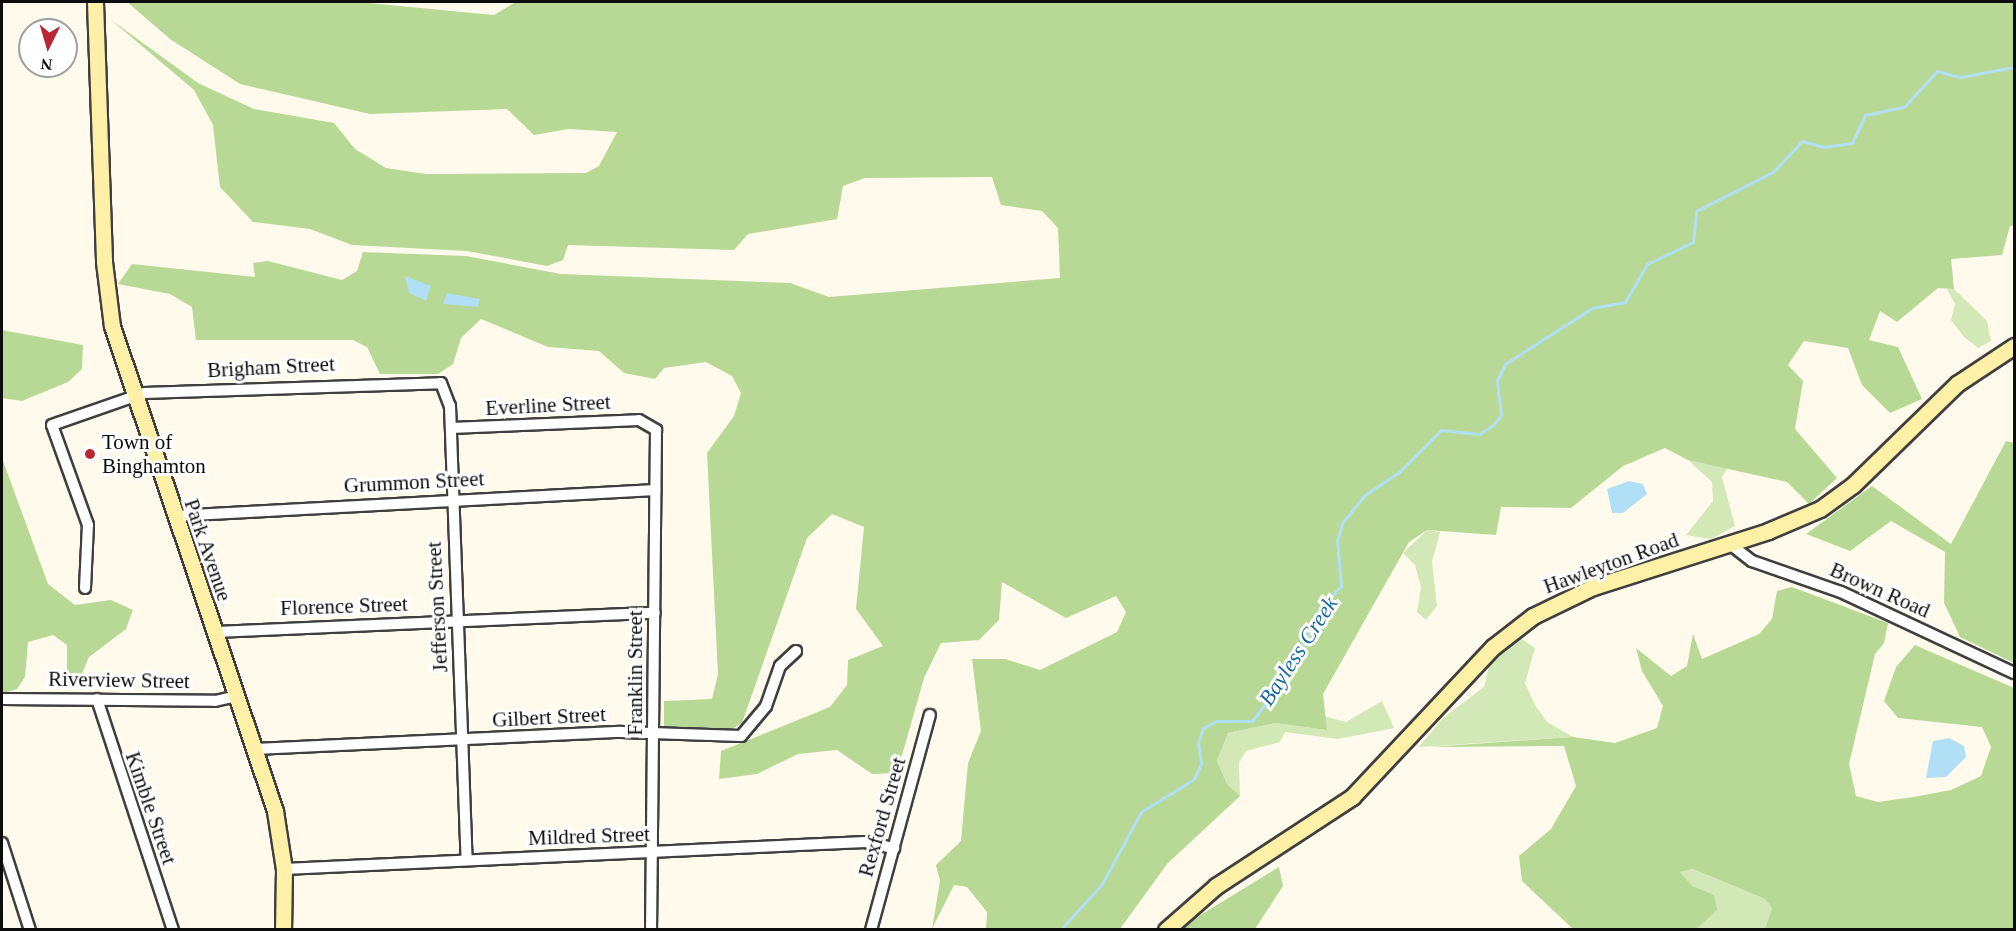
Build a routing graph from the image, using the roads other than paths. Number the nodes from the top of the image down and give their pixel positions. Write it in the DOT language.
graph roads {
  1 [pos="95,2"];
  2 [pos="2014,346"];
  3 [pos="413,380"];
  4 [pos="131,395"];
  5 [pos="647,422"];
  6 [pos="451,428"];
  7 [pos="655,490"];
  8 [pos="450,500"];
  9 [pos="174,516"];
  10 [pos="1730,544"];
  11 [pos="85,588"];
  12 [pos="655,613"];
  13 [pos="457,621"];
  14 [pos="215,632"];
  15 [pos="796,651"];
  16 [pos="2014,673"];
  17 [pos="236,696"];
  18 [pos="2,699"];
  19 [pos="97,699"];
  20 [pos="930,715"];
  21 [pos="653,734"];
  22 [pos="463,741"];
  23 [pos="255,749"];
  24 [pos="2,843"];
  25 [pos="894,848"];
  26 [pos="653,854"];
  27 [pos="467,859"];
  28 [pos="284,869"];
  29 [pos="30,930"];
  30 [pos="173,930"];
  31 [pos="283,930"];
  32 [pos="651,930"];
  33 [pos="871,930"];
  34 [pos="1166,930"];
  1 -- 4 [label="street, Park Avenue"];
  2 -- 10 [label="street, Hawleyton Road"];
  3 -- 4 [label="street, Brigham Street"];
  3 -- 6 [label="street, Jefferson Street"];
  4 -- 9 [label="street, Park Avenue"];
  4 -- 11 [label="street, Brigham Street"];
  5 -- 6 [label="street, Everline Street"];
  5 -- 7 [label="street, Franklin Street"];
  6 -- 8 [label="street, Jefferson Street"];
  7 -- 8 [label="street, Grummon Street"];
  7 -- 12 [label="street, Franklin Street"];
  8 -- 9 [label="street, Grummon Street"];
  8 -- 13 [label="street, Jefferson Street"];
  9 -- 14 [label="street, Park Avenue"];
  10 -- 16 [label="street, Brown Road"];
  10 -- 34 [label="street, Hawleyton Road"];
  12 -- 13 [label="street, Florence Street"];
  12 -- 21 [label="street, Franklin Street"];
  13 -- 14 [label="street, Florence Street"];
  13 -- 22 [label="street, Jefferson Street"];
  14 -- 17 [label="street, Park Avenue"];
  15 -- 21 [label="street, Gilbert Street"];
  17 -- 19 [label="street, Riverview Street"];
  17 -- 23 [label="street, Park Avenue"];
  18 -- 19 [label="street, Riverview Street"];
  19 -- 30 [label="street, Kimble Street"];
  20 -- 25 [label="street, Rexford Street"];
  21 -- 22 [label="street, Gilbert Street"];
  21 -- 26 [label="street, Franklin Street"];
  22 -- 23 [label="street, Gilbert Street"];
  22 -- 27 [label="street, Jefferson Street"];
  23 -- 28 [label="street, Park Avenue"];
  24 -- 29 [label="street"];
  25 -- 26 [label="street, Mildred Street"];
  25 -- 33 [label="street, Rexford Street"];
  26 -- 27 [label="street, Mildred Street"];
  26 -- 32 [label="street, Franklin Street"];
  27 -- 28 [label="street, Mildred Street"];
  28 -- 31 [label="street, Park Avenue"];
}
